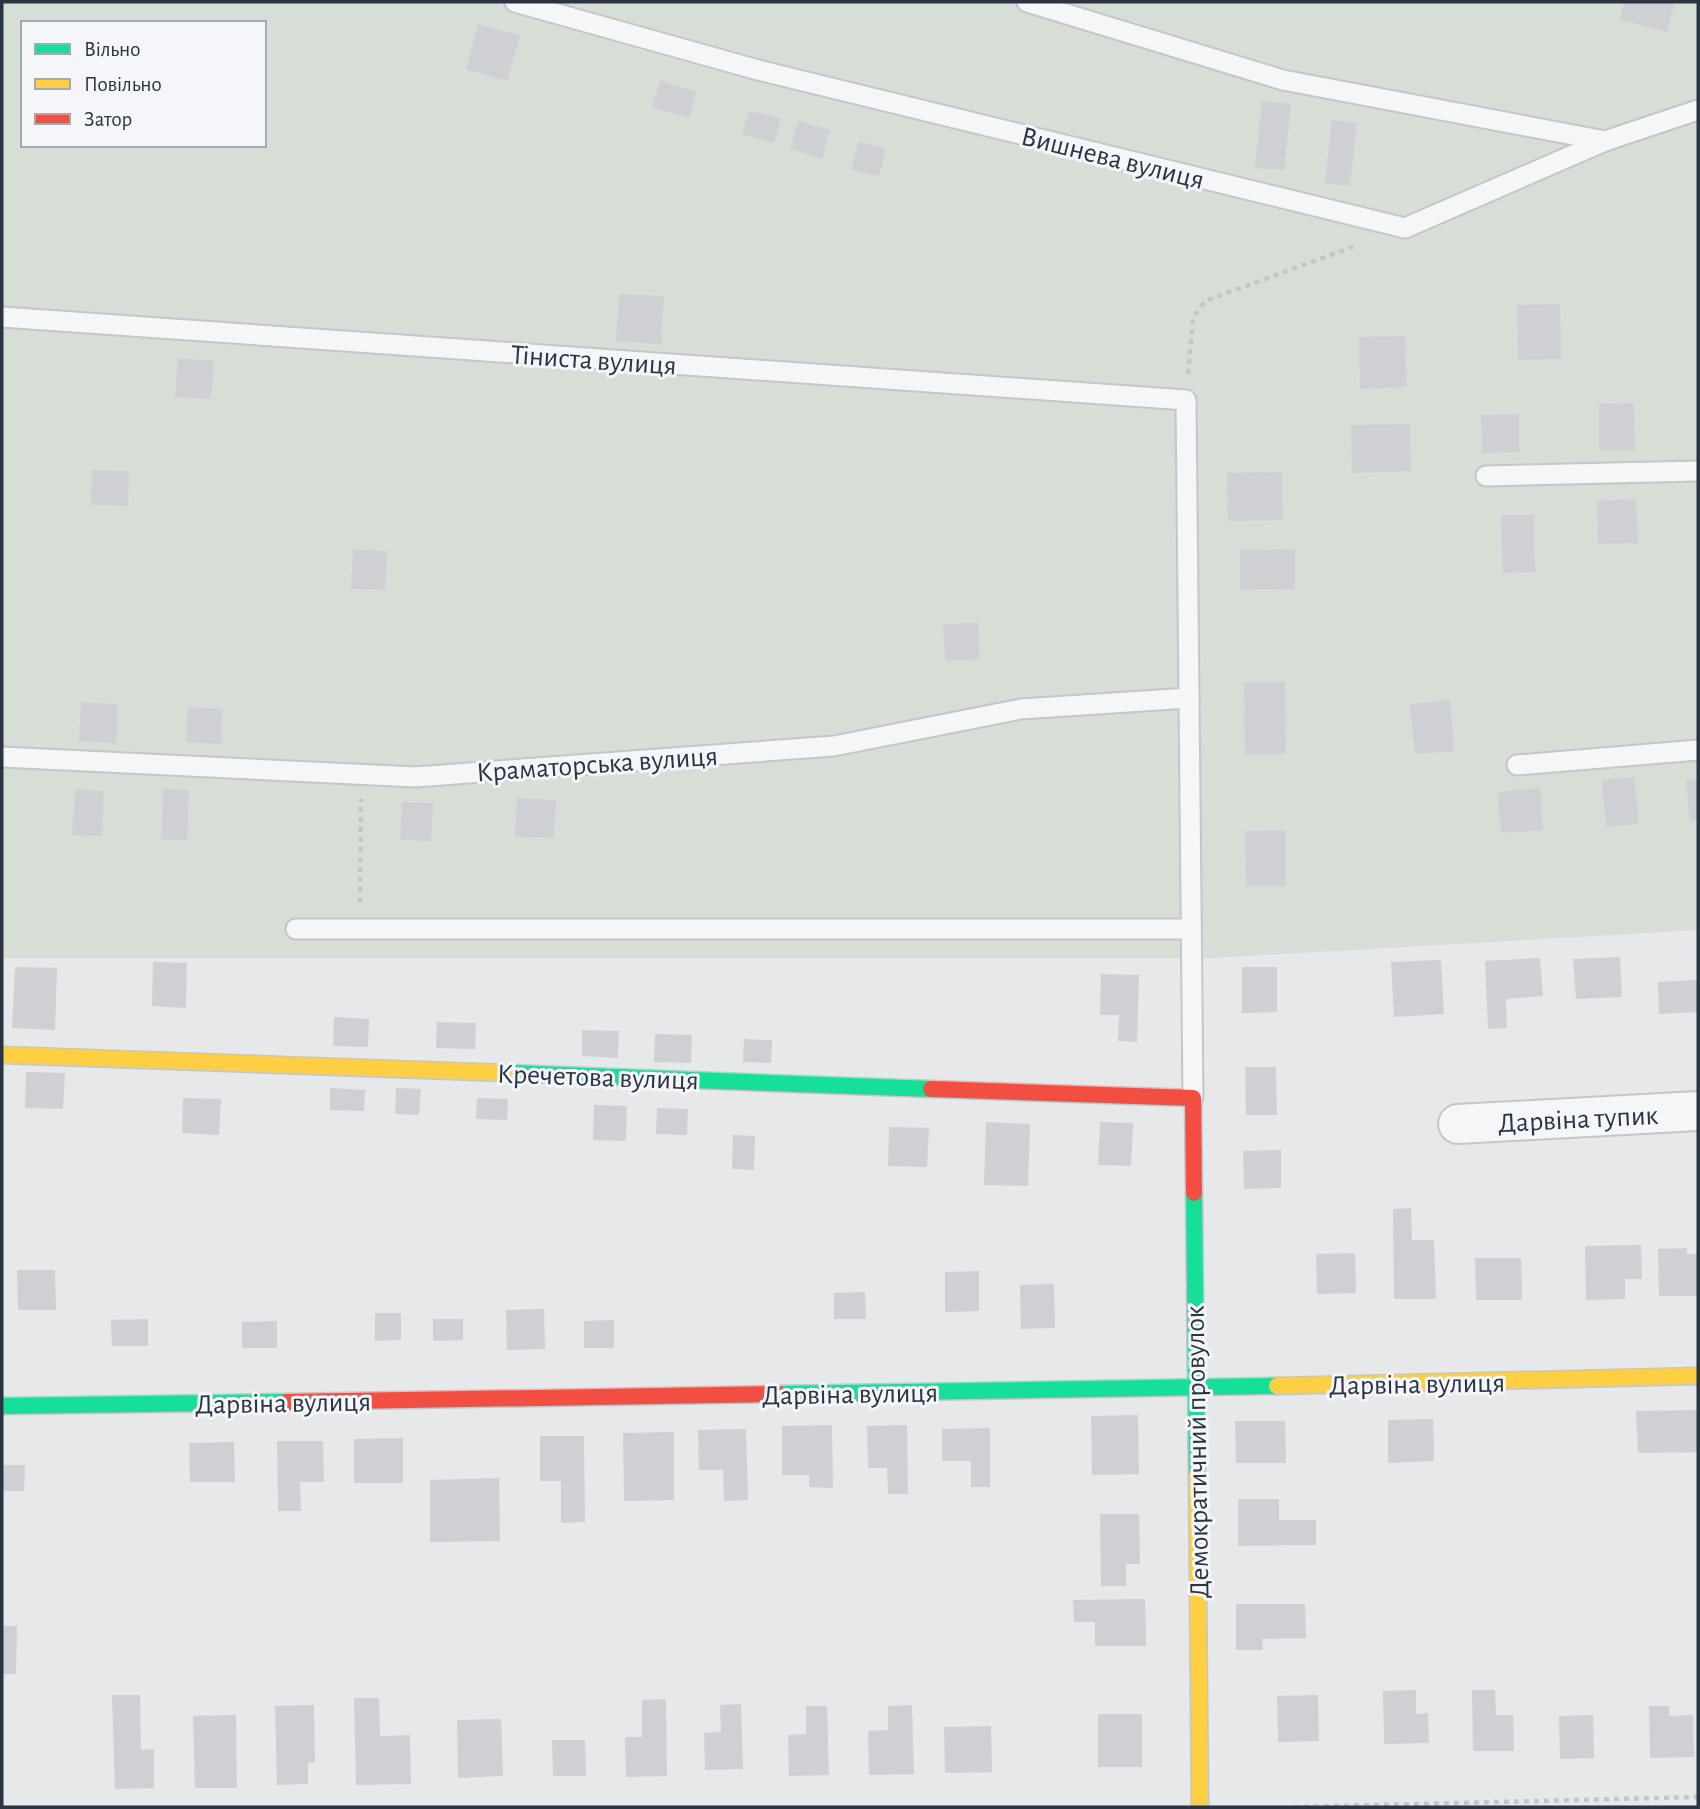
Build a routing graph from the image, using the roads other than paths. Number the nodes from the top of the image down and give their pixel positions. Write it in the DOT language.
graph roads {
  1 [pos="515,2"];
  2 [pos="1027,2"];
  3 [pos="1698,110"];
  4 [pos="1605,141"];
  5 [pos="2,317"];
  6 [pos="1698,471"];
  7 [pos="1486,476"];
  8 [pos="1189,698"];
  9 [pos="1698,750"];
  10 [pos="2,757"];
  11 [pos="1517,765"];
  12 [pos="296,929"];
  13 [pos="1192,929"];
  14 [pos="2,1055"];
  15 [pos="1193,1098"];
  16 [pos="1698,1111"];
  17 [pos="1458,1124"];
  18 [pos="1698,1377"];
  19 [pos="1196,1388"];
  20 [pos="2,1406"];
  21 [pos="1200,1807"];
  1 -- 4 [label="lane, Вишнева вулиця"];
  2 -- 4 [label="lane"];
  3 -- 4 [label="lane"];
  5 -- 8 [label="lane, Тіниста вулиця"];
  6 -- 7 [label="lane"];
  8 -- 10 [label="lane, Краматорська вулиця"];
  8 -- 13 [label="lane"];
  9 -- 11 [label="lane"];
  12 -- 13 [label="lane"];
  13 -- 15 [label="lane"];
  14 -- 15 [label="street, Кречетова вулиця"];
  15 -- 19 [label="street, Демократичний провулок"];
  16 -- 17 [label="street, Дарвіна тупик"];
  18 -- 19 [label="street, Дарвіна вулиця"];
  19 -- 20 [label="street, Дарвіна вулиця"];
  19 -- 21 [label="street, Демократичний провулок"];
}
